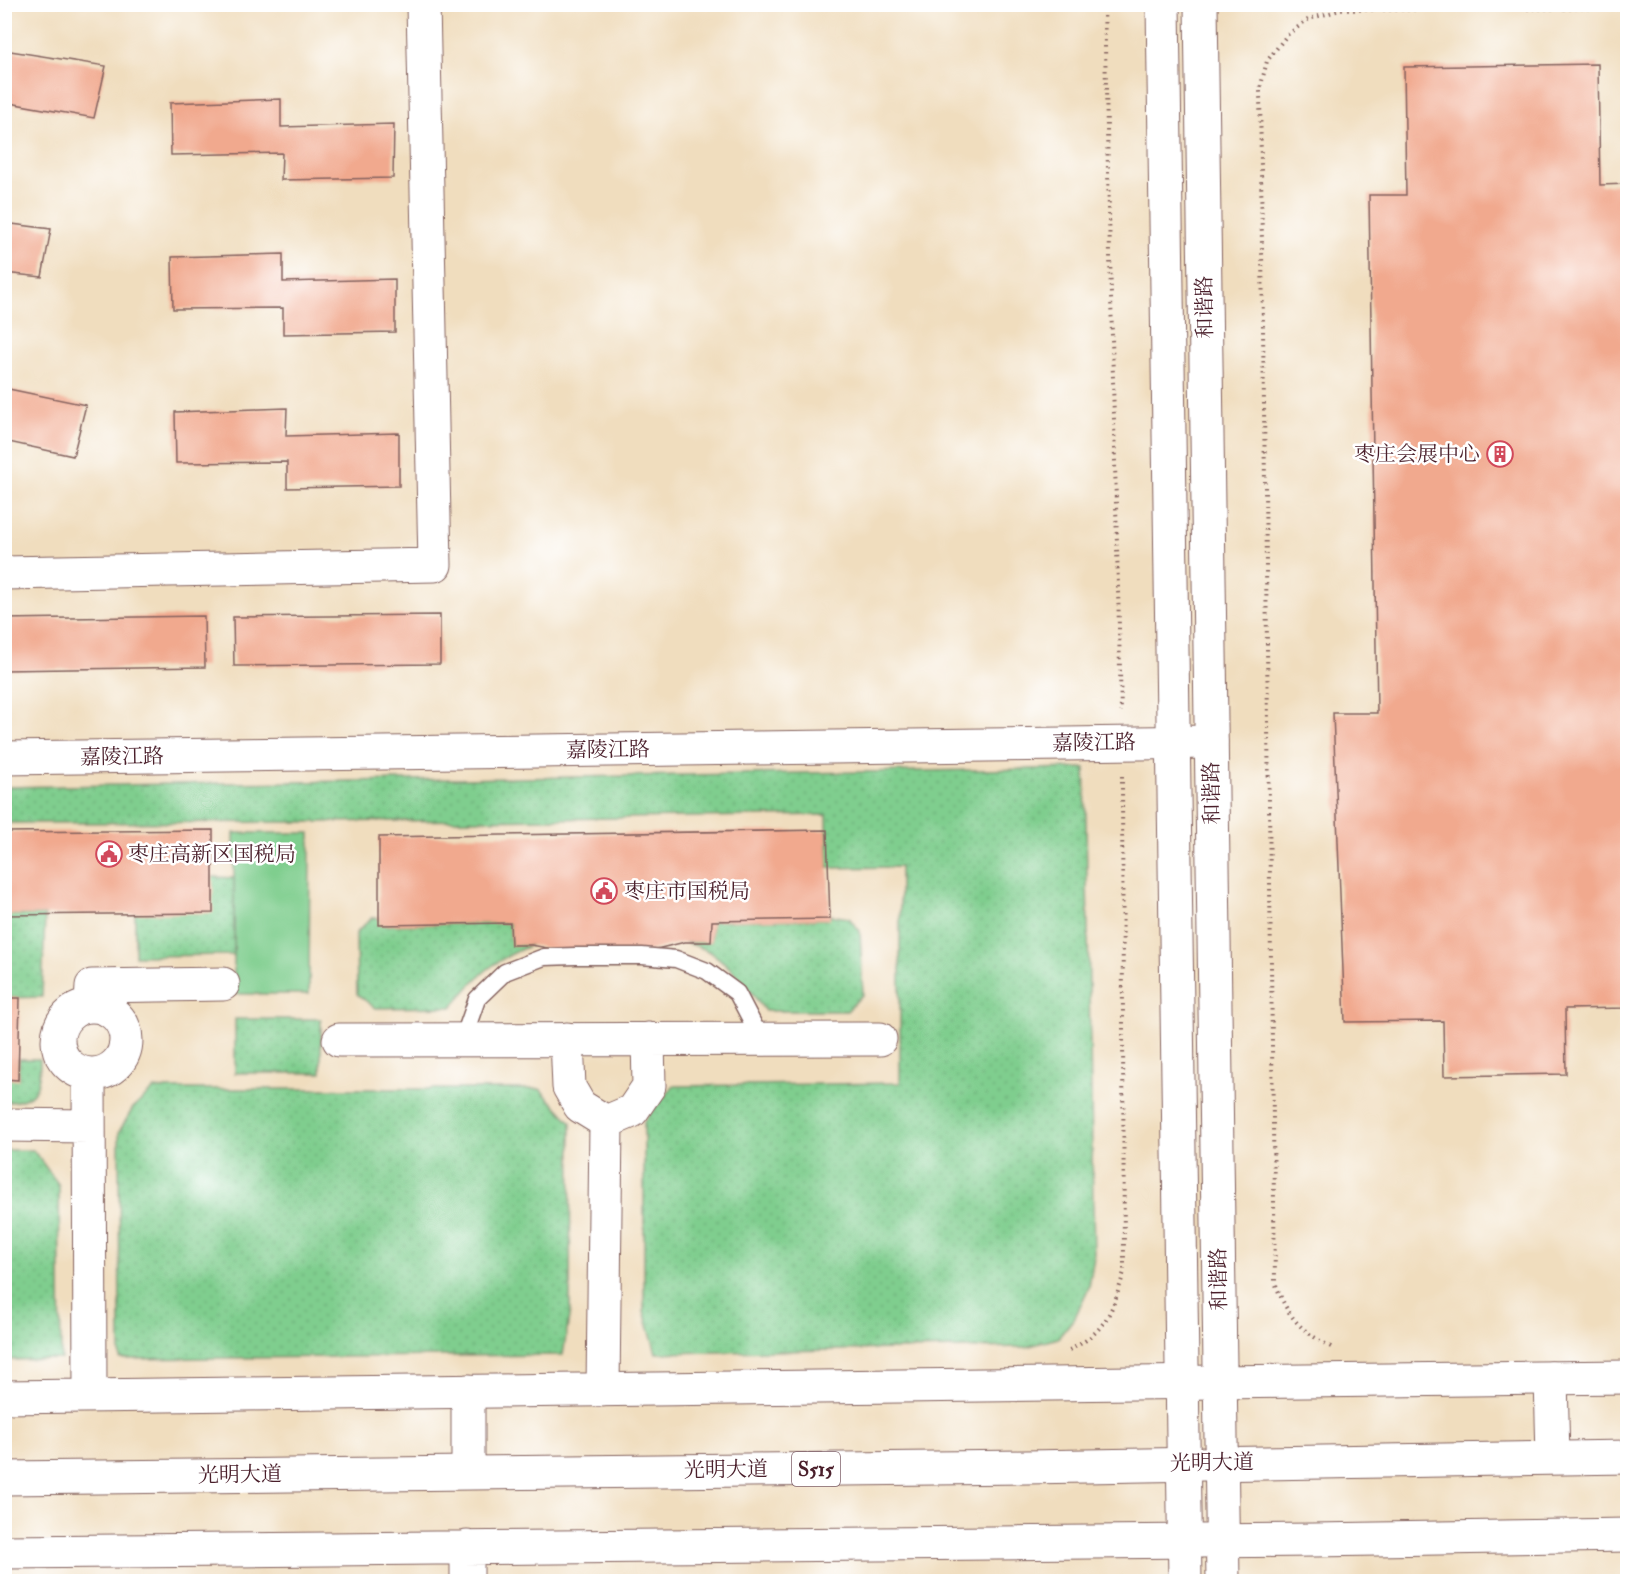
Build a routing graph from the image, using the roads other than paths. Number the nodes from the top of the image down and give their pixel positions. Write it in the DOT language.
graph roads {
  1 [pos="423,4"];
  2 [pos="1163,4"];
  3 [pos="1201,4"];
  4 [pos="4,573"];
  5 [pos="1173,742"];
  6 [pos="1211,742"];
  7 [pos="4,758"];
  8 [pos="222,984"];
  9 [pos="91,1005"];
  10 [pos="463,1039"];
  11 [pos="567,1039"];
  12 [pos="648,1039"];
  13 [pos="761,1039"];
  14 [pos="879,1039"];
  15 [pos="339,1040"];
  16 [pos="88,1074"];
  17 [pos="606,1122"];
  18 [pos="4,1125"];
  19 [pos="88,1126"];
  20 [pos="1628,1377"];
  21 [pos="1551,1378"];
  22 [pos="1220,1382"];
  23 [pos="1182,1383"];
  24 [pos="603,1390"];
  25 [pos="468,1391"];
  26 [pos="4,1396"];
  27 [pos="90,1396"];
  28 [pos="1628,1457"];
  29 [pos="1553,1458"];
  30 [pos="1221,1463"];
  31 [pos="1184,1464"];
  32 [pos="468,1473"];
  33 [pos="4,1478"];
  34 [pos="1628,1535"];
  35 [pos="1184,1540"];
  36 [pos="1222,1540"];
  37 [pos="467,1547"];
  38 [pos="4,1552"];
  39 [pos="467,1581"];
  40 [pos="1185,1581"];
  41 [pos="1223,1581"];
  1 -- 4 [label="main road"];
  2 -- 5 [label="main road, 和谐路"];
  3 -- 6 [label="main road, 和谐路"];
  5 -- 6 [label="main road, 嘉陵江路"];
  5 -- 7 [label="main road, 嘉陵江路"];
  5 -- 23 [label="main road, 和谐路"];
  6 -- 22 [label="main road, 和谐路"];
  8 -- 9 [label="main road"];
  9 -- 16 [label="main road"];
  9 -- 16 [label="main road"];
  10 -- 11 [label="main road"];
  10 -- 13 [label="lane"];
  10 -- 15 [label="main road"];
  11 -- 12 [label="main road"];
  11 -- 17 [label="main road"];
  12 -- 13 [label="main road"];
  12 -- 17 [label="main road"];
  13 -- 14 [label="main road"];
  16 -- 19 [label="main road"];
  17 -- 24 [label="main road"];
  18 -- 19 [label="main road"];
  19 -- 27 [label="main road"];
  20 -- 21 [label="main road"];
  21 -- 22 [label="main road"];
  21 -- 29 [label="main road"];
  22 -- 23 [label="main road"];
  22 -- 30 [label="main road, 和谐路"];
  23 -- 24 [label="main road"];
  23 -- 31 [label="main road, 和谐路"];
  24 -- 25 [label="main road"];
  25 -- 27 [label="main road"];
  25 -- 32 [label="main road"];
  26 -- 27 [label="main road"];
  28 -- 29 [label="main road, 光明大道 / S515"];
  29 -- 30 [label="main road, 光明大道 / S515"];
  30 -- 31 [label="main road, 光明大道 / S515"];
  30 -- 36 [label="main road, 和谐路"];
  31 -- 32 [label="main road, 光明大道 / S515"];
  31 -- 35 [label="main road, 和谐路"];
  32 -- 33 [label="main road, 光明大道 / S515"];
  34 -- 36 [label="main road"];
  35 -- 36 [label="main road"];
  35 -- 37 [label="main road"];
  35 -- 40 [label="main road, 和谐路"];
  36 -- 41 [label="main road, 和谐路"];
  37 -- 38 [label="main road"];
  37 -- 39 [label="main road"];
}
